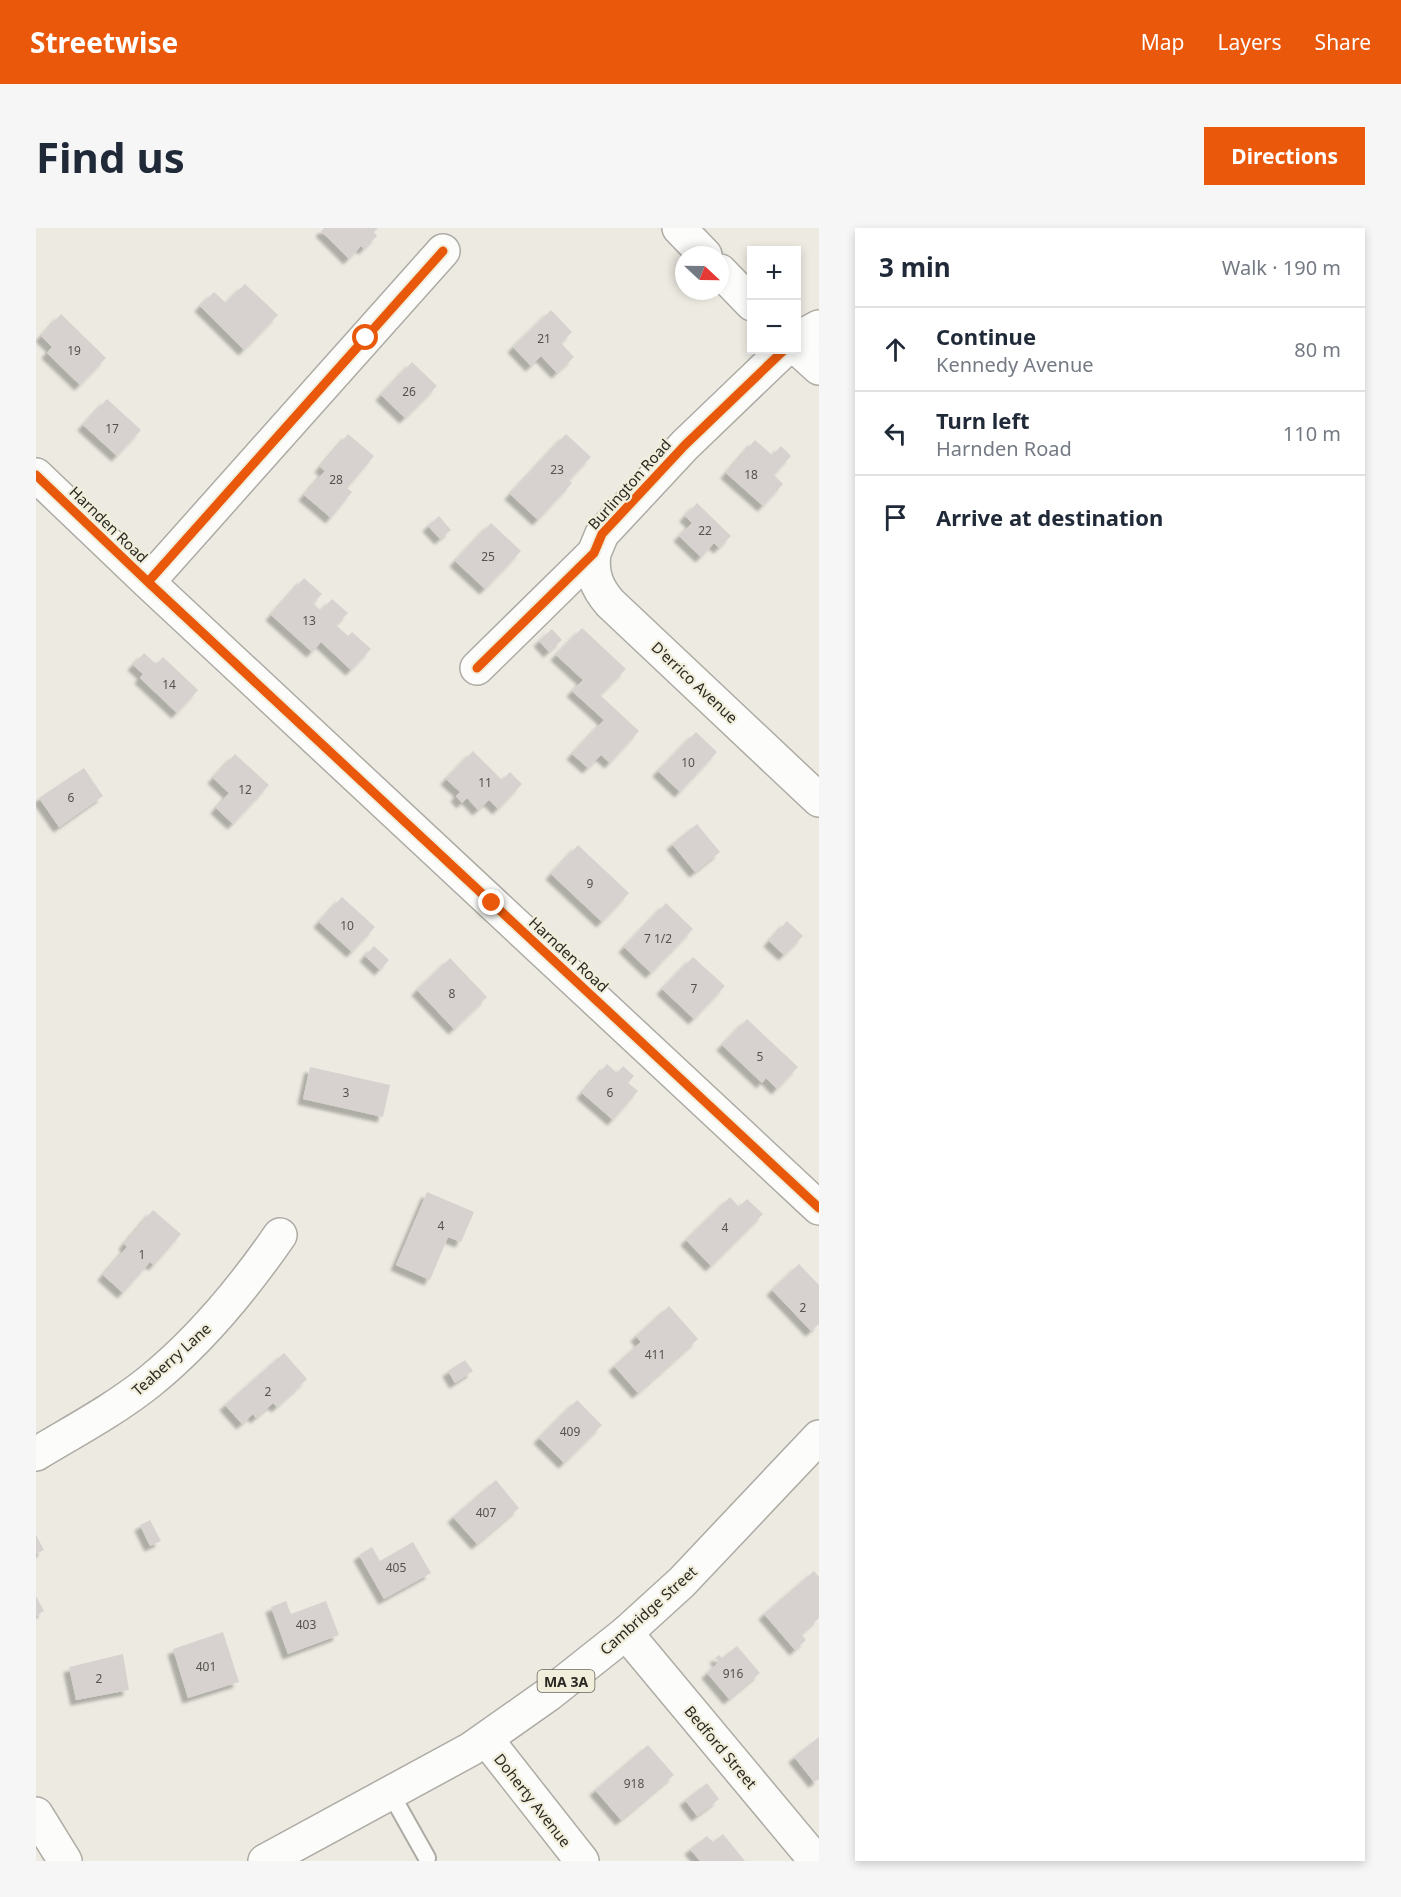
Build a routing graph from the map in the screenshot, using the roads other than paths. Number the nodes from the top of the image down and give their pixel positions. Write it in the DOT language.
graph roads {
  1 [pos="679,228"];
  2 [pos="696,246"];
  3 [pos="443,251"];
  4 [pos="729,280"];
  5 [pos="748,300"];
  6 [pos="819,327"];
  7 [pos="801,336"];
  8 [pos="801,352"];
  9 [pos="780,354"];
  10 [pos="819,368"];
  11 [pos="36,475"];
  12 [pos="594,553"];
  13 [pos="148,582"];
  14 [pos="477,668"];
  15 [pos="819,800"];
  16 [pos="819,1208"];
  17 [pos="280,1235"];
  18 [pos="819,1437"];
  19 [pos="36,1454"];
  20 [pos="626,1633"];
  21 [pos="486,1739"];
  22 [pos="391,1794"];
  23 [pos="36,1814"];
  24 [pos="427,1858"];
  25 [pos="65,1861"];
  26 [pos="265,1861"];
  27 [pos="582,1861"];
  28 [pos="816,1861"];
  1 -- 2 [label="street"];
  3 -- 13 [label="street"];
  4 -- 5 [label="street"];
  6 -- 7 [label="street"];
  8 -- 10 [label="street"];
  9 -- 12 [label="street, Burlington Road"];
  11 -- 13 [label="street, Harnden Road"];
  12 -- 14 [label="street, Burlington Road"];
  12 -- 15 [label="street, D'errico Avenue"];
  13 -- 16 [label="street, Harnden Road"];
  17 -- 19 [label="street, Teaberry Lane"];
  18 -- 20 [label="street, Cambridge Street / MA 3A"];
  20 -- 21 [label="street, Cambridge Street / MA 3A"];
  20 -- 28 [label="street, Bedford Street"];
  21 -- 22 [label="street, Cambridge Street / MA 3A"];
  21 -- 27 [label="street, Doherty Avenue"];
  22 -- 24 [label="lane"];
  22 -- 26 [label="street, Cambridge Street / MA 3A"];
  23 -- 25 [label="street"];
}
